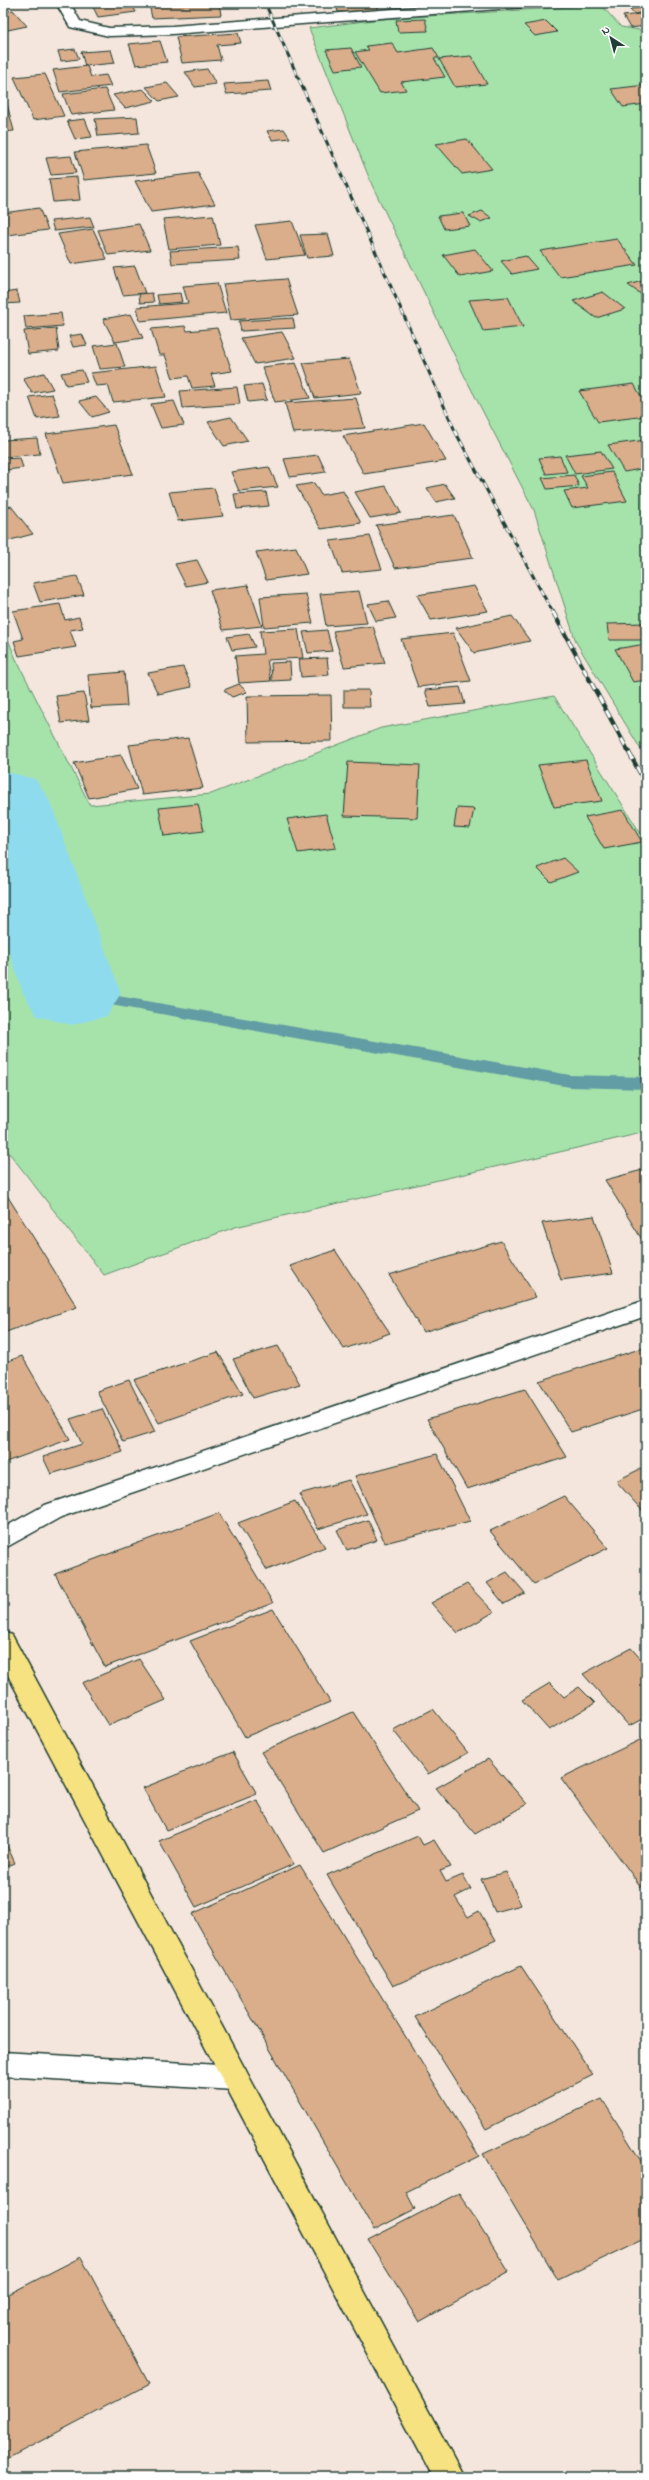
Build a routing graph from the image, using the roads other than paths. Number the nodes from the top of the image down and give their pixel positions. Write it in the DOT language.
graph roads {
  1 [pos="63,3"];
  2 [pos="525,3"];
  3 [pos="646,1308"];
  4 [pos="3,1540"];
  5 [pos="3,1642"];
  6 [pos="3,2064"];
  7 [pos="235,2078"];
  8 [pos="450,2477"];
  1 -- 2 [label="street"];
  3 -- 4 [label="street"];
  5 -- 7 [label="main road"];
  6 -- 7 [label="street"];
  7 -- 8 [label="main road"];
}
